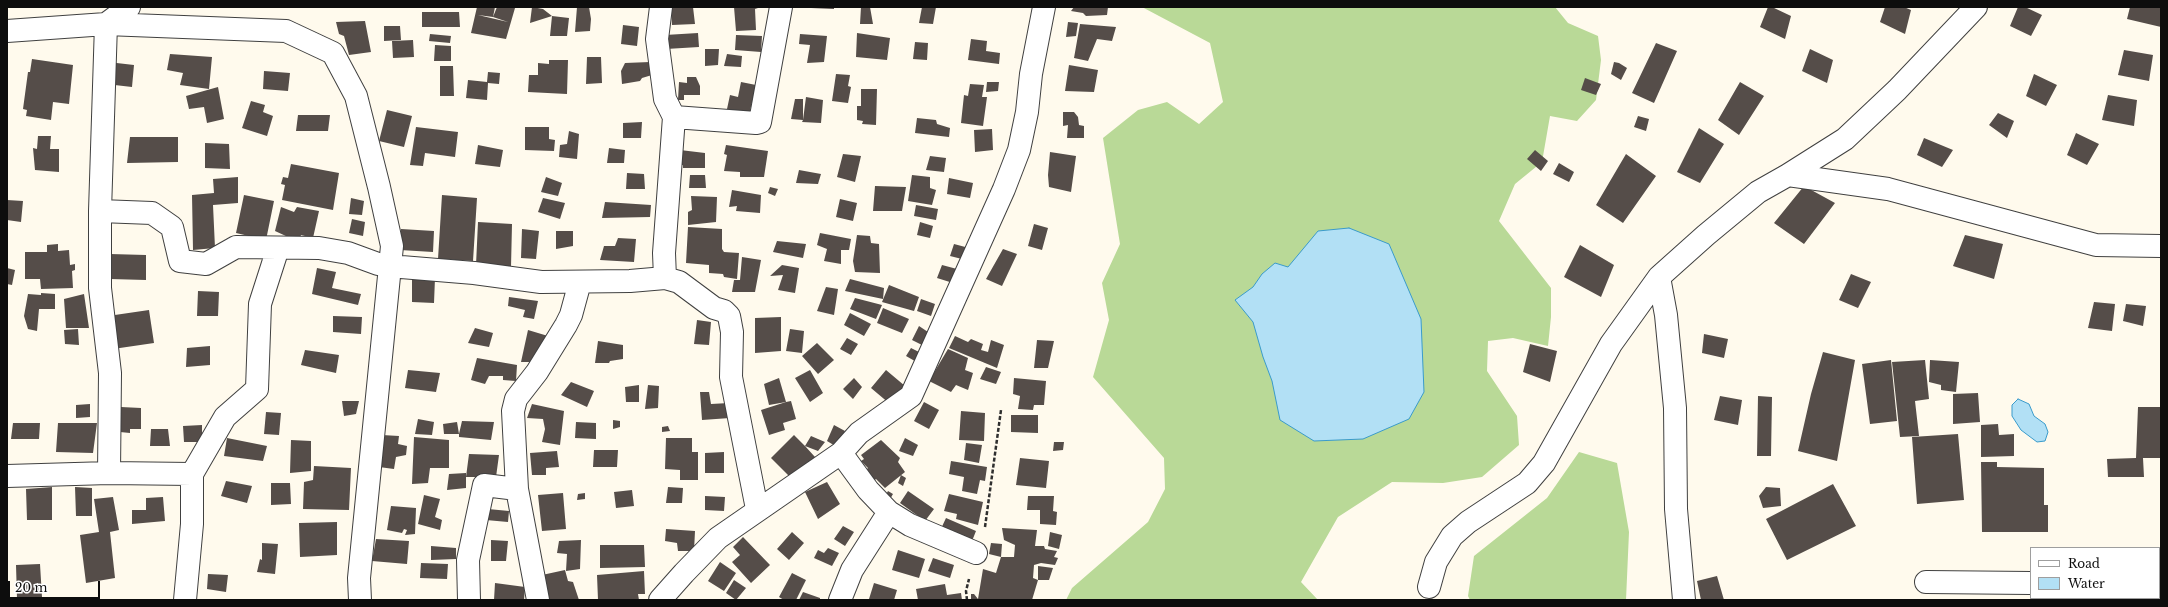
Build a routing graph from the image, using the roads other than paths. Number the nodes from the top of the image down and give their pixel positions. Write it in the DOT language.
graph roads {
  1 [pos="129,7"];
  2 [pos="661,7"];
  3 [pos="780,7"];
  4 [pos="1044,7"];
  5 [pos="1976,7"];
  6 [pos="106,24"];
  7 [pos="7,31"];
  8 [pos="674,117"];
  9 [pos="1788,175"];
  10 [pos="100,211"];
  11 [pos="2161,246"];
  12 [pos="278,248"];
  13 [pos="389,266"];
  14 [pos="1659,277"];
  15 [pos="665,278"];
  16 [pos="580,282"];
  17 [pos="841,453"];
  18 [pos="109,473"];
  19 [pos="192,474"];
  20 [pos="7,476"];
  21 [pos="517,489"];
  22 [pos="757,509"];
  23 [pos="889,512"];
  24 [pos="976,553"];
  25 [pos="1926,582"];
  26 [pos="2030,582"];
  27 [pos="1429,587"];
  28 [pos="185,600"];
  29 [pos="360,600"];
  30 [pos="468,600"];
  31 [pos="538,600"];
  32 [pos="660,600"];
  33 [pos="840,600"];
  34 [pos="1684,600"];
  1 -- 6 [label="street"];
  2 -- 8 [label="street"];
  3 -- 8 [label="street"];
  4 -- 17 [label="street"];
  5 -- 9 [label="street"];
  6 -- 7 [label="street"];
  6 -- 10 [label="street"];
  6 -- 13 [label="street"];
  8 -- 15 [label="street"];
  9 -- 11 [label="street"];
  9 -- 14 [label="street"];
  10 -- 12 [label="street"];
  10 -- 18 [label="street"];
  12 -- 13 [label="street"];
  12 -- 19 [label="street"];
  13 -- 16 [label="street"];
  13 -- 29 [label="street"];
  14 -- 27 [label="street"];
  14 -- 34 [label="street"];
  15 -- 16 [label="street"];
  15 -- 22 [label="street"];
  16 -- 21 [label="street"];
  17 -- 22 [label="street"];
  17 -- 23 [label="street"];
  18 -- 19 [label="street"];
  18 -- 20 [label="street"];
  19 -- 28 [label="street"];
  21 -- 30 [label="street"];
  21 -- 31 [label="street"];
  22 -- 32 [label="street"];
  23 -- 24 [label="street"];
  23 -- 33 [label="street"];
  25 -- 26 [label="street"];
}
